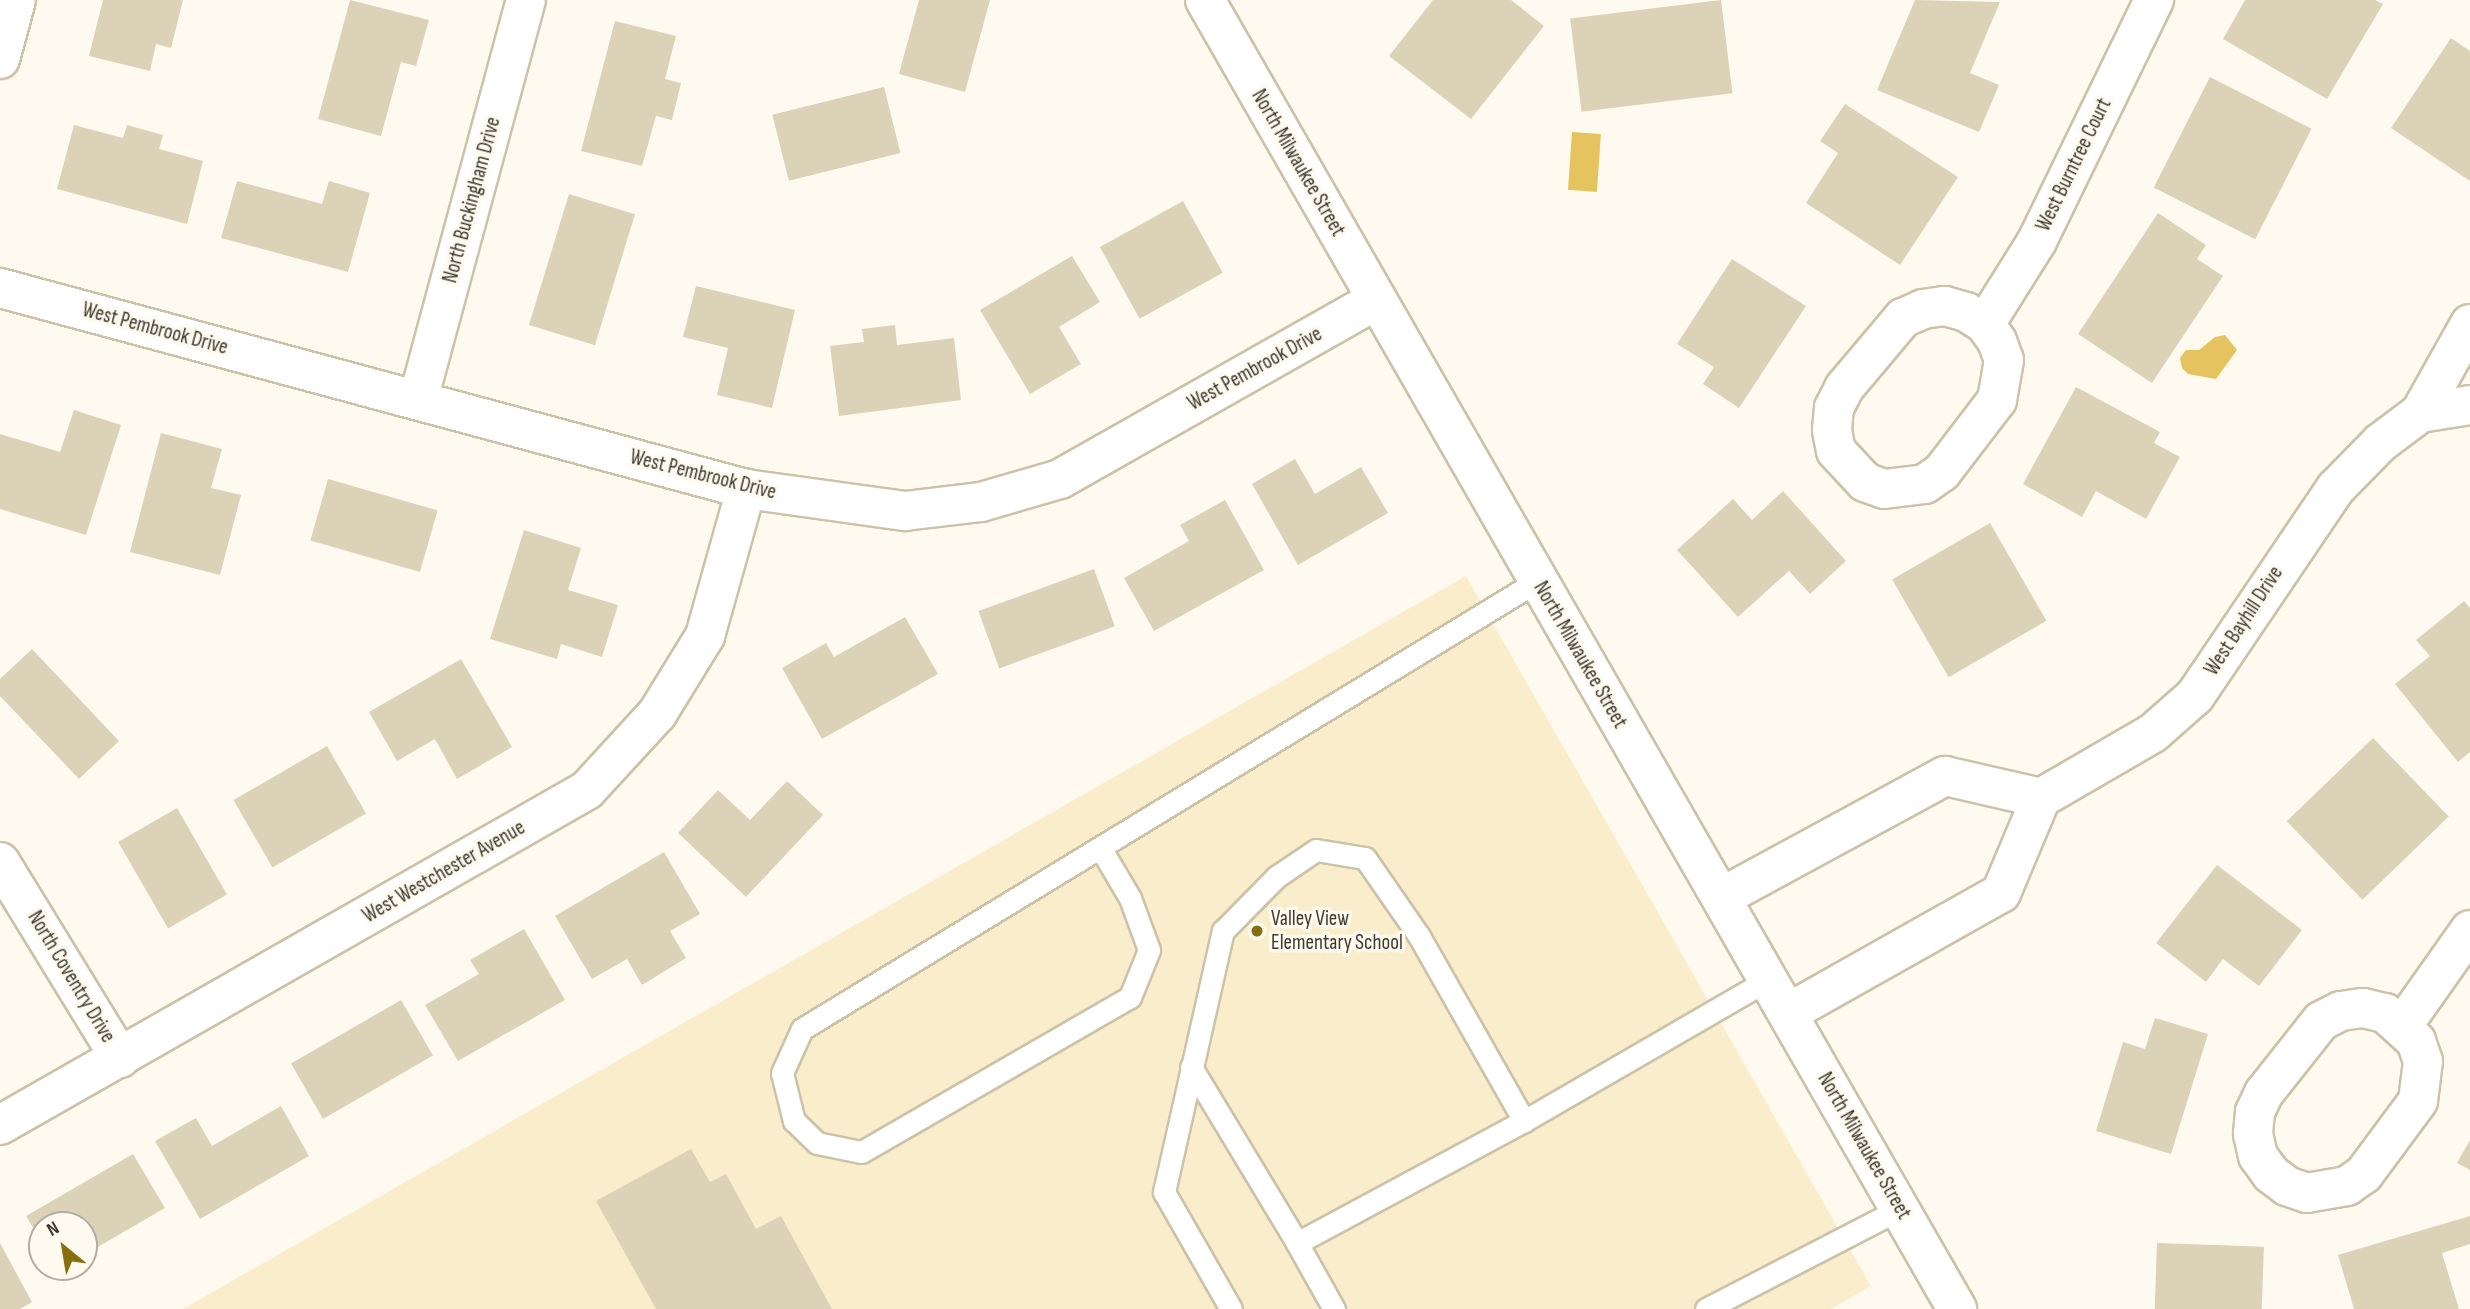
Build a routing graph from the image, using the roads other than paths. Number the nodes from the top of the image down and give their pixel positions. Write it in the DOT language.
graph roads {
  1 [pos="16,0"];
  2 [pos="526,0"];
  3 [pos="1205,0"];
  4 [pos="2154,0"];
  5 [pos="0,59"];
  6 [pos="0,288"];
  7 [pos="1376,300"];
  8 [pos="1984,324"];
  9 [pos="2470,324"];
  10 [pos="418,400"];
  11 [pos="2470,405"];
  12 [pos="2420,413"];
  13 [pos="746,489"];
  14 [pos="1537,581"];
  15 [pos="2041,798"];
  16 [pos="1101,849"];
  17 [pos="0,862"];
  18 [pos="1722,897"];
  19 [pos="2470,930"];
  20 [pos="1769,979"];
  21 [pos="1788,1013"];
  22 [pos="2403,1025"];
  23 [pos="120,1058"];
  24 [pos="1191,1067"];
  25 [pos="1524,1121"];
  26 [pos="0,1125"];
  27 [pos="1899,1209"];
  28 [pos="1297,1243"];
  29 [pos="1231,1309"];
  30 [pos="1334,1309"];
  31 [pos="1706,1309"];
  32 [pos="1957,1309"];
  1 -- 5 [label="street"];
  2 -- 10 [label="street, North Buckingham Drive"];
  3 -- 7 [label="street, North Milwaukee Street"];
  4 -- 8 [label="street, West Burntree Court"];
  6 -- 10 [label="street, West Pembrook Drive"];
  7 -- 13 [label="street, West Pembrook Drive"];
  7 -- 14 [label="street, North Milwaukee Street"];
  8 -- 8 [label="street"];
  9 -- 12 [label="street, West Bayhill Drive"];
  10 -- 13 [label="street, West Pembrook Drive"];
  11 -- 12 [label="street, West Bayhill Drive"];
  12 -- 15 [label="street, West Bayhill Drive"];
  13 -- 23 [label="street, West Westchester Avenue"];
  14 -- 16 [label="lane"];
  14 -- 18 [label="street, North Milwaukee Street"];
  15 -- 18 [label="street"];
  15 -- 21 [label="street"];
  16 -- 16 [label="lane"];
  17 -- 23 [label="street, North Coventry Drive"];
  18 -- 20 [label="street, North Milwaukee Street"];
  19 -- 22 [label="street"];
  20 -- 21 [label="street, North Milwaukee Street"];
  20 -- 25 [label="lane"];
  21 -- 27 [label="street, North Milwaukee Street"];
  22 -- 22 [label="street"];
  23 -- 26 [label="street, West Westchester Avenue"];
  24 -- 25 [label="lane"];
  24 -- 28 [label="lane"];
  24 -- 29 [label="lane"];
  25 -- 28 [label="lane"];
  27 -- 31 [label="lane"];
  27 -- 32 [label="street, North Milwaukee Street"];
  28 -- 30 [label="lane"];
}
